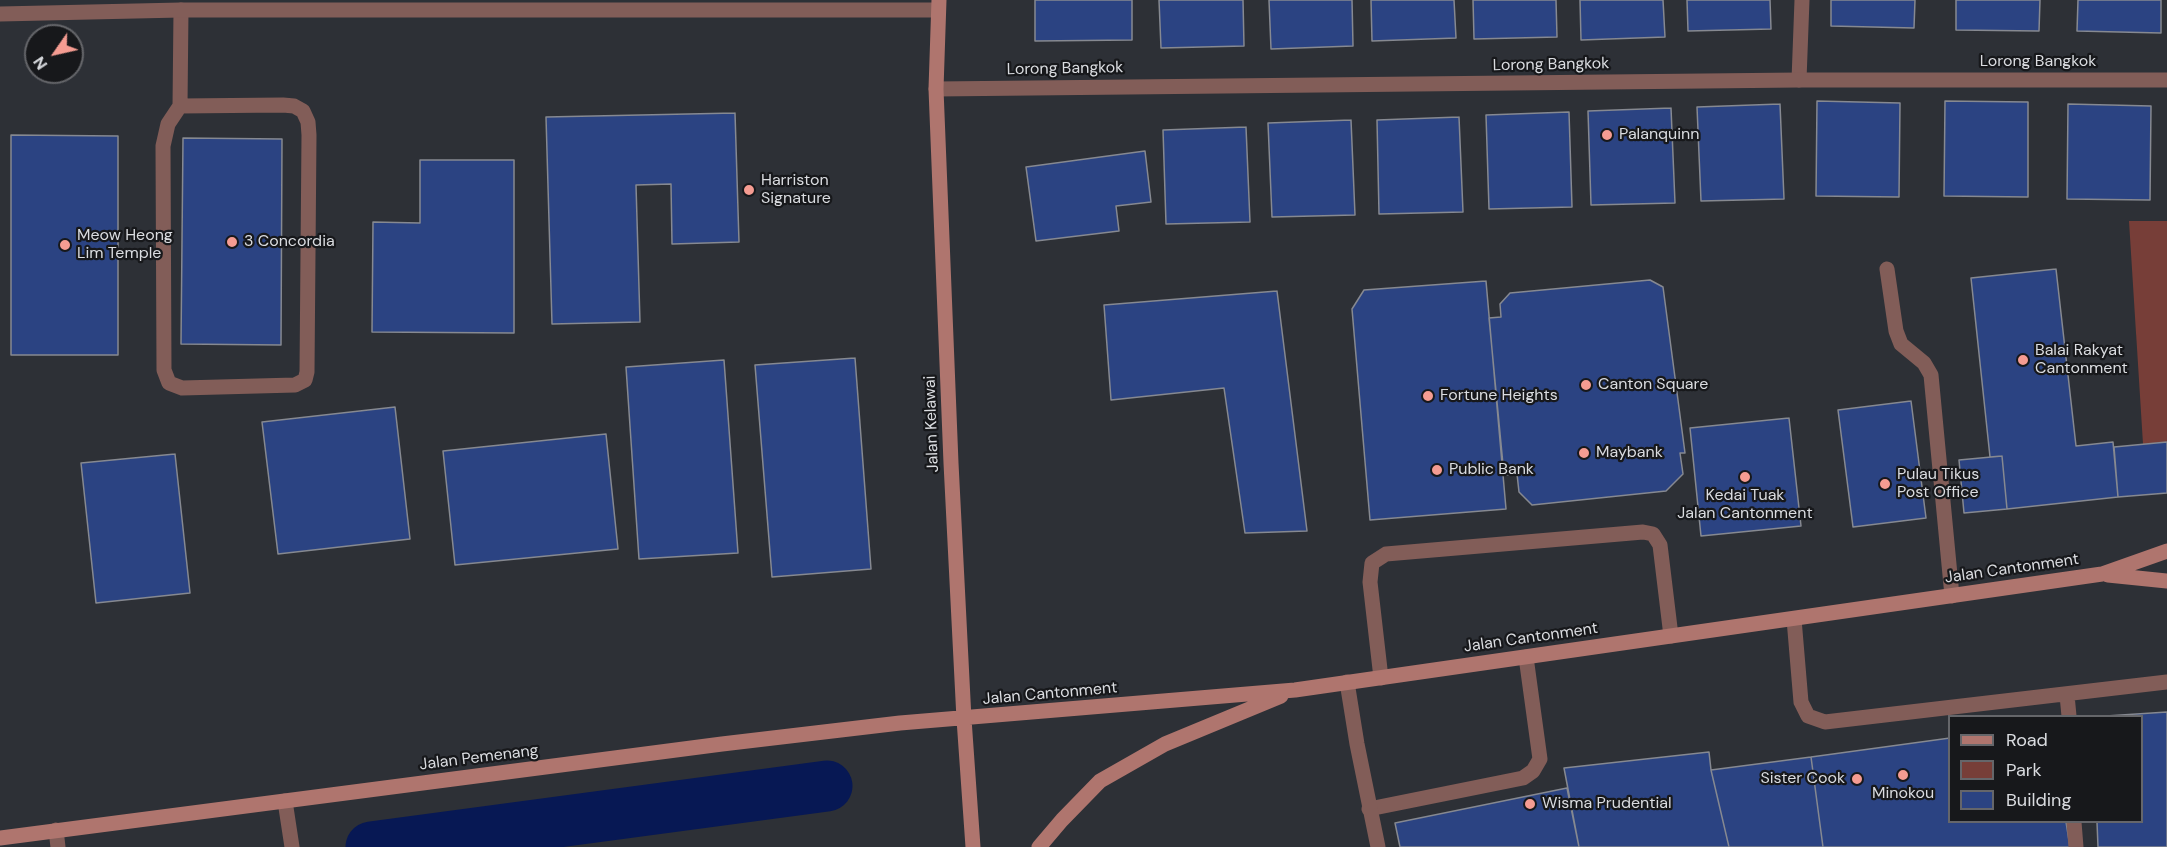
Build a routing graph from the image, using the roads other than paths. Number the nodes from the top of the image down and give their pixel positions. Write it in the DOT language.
graph roads {
  1 [pos="1802,0"];
  2 [pos="182,5"];
  3 [pos="938,5"];
  4 [pos="0,14"];
  5 [pos="1799,80"];
  6 [pos="2167,80"];
  7 [pos="936,89"];
  8 [pos="180,106"];
  9 [pos="1887,269"];
  10 [pos="2167,551"];
  11 [pos="2102,574"];
  12 [pos="2167,581"];
  13 [pos="1952,596"];
  14 [pos="1794,619"];
  15 [pos="1671,636"];
  16 [pos="1526,657"];
  17 [pos="1381,678"];
  18 [pos="1347,682"];
  19 [pos="2167,682"];
  20 [pos="1295,690"];
  21 [pos="2067,695"];
  22 [pos="2068,715"];
  23 [pos="964,719"];
  24 [pos="285,801"];
  25 [pos="1369,809"];
  26 [pos="2074,823"];
  27 [pos="56,830"];
  28 [pos="0,838"];
  29 [pos="58,847"];
  30 [pos="292,847"];
  31 [pos="973,847"];
  32 [pos="1039,847"];
  33 [pos="1378,847"];
  34 [pos="2076,847"];
  1 -- 5 [label="street"];
  2 -- 3 [label="street"];
  2 -- 4 [label="street"];
  2 -- 8 [label="street"];
  3 -- 7 [label="main road, Jalan Kelawai"];
  5 -- 6 [label="street, Lorong Bangkok"];
  5 -- 7 [label="street, Lorong Bangkok"];
  7 -- 23 [label="main road, Jalan Kelawai"];
  8 -- 8 [label="street"];
  9 -- 13 [label="street"];
  10 -- 11 [label="main road, Jalan Cantonment"];
  11 -- 12 [label="main road, Jalan Cantonment"];
  11 -- 13 [label="main road, Jalan Cantonment"];
  13 -- 14 [label="main road, Jalan Cantonment"];
  14 -- 15 [label="main road, Jalan Cantonment"];
  14 -- 21 [label="street"];
  15 -- 16 [label="main road, Jalan Cantonment"];
  15 -- 17 [label="street"];
  16 -- 17 [label="main road, Jalan Cantonment"];
  16 -- 25 [label="street"];
  17 -- 18 [label="main road, Jalan Cantonment"];
  18 -- 20 [label="main road, Jalan Cantonment"];
  18 -- 25 [label="street"];
  19 -- 21 [label="street"];
  20 -- 23 [label="main road, Jalan Cantonment"];
  20 -- 32 [label="main road"];
  21 -- 22 [label="street"];
  23 -- 24 [label="main road, Jalan Pemenang"];
  23 -- 31 [label="main road, Jalan Kelawai"];
  24 -- 27 [label="main road, Jalan Pemenang"];
  24 -- 30 [label="street"];
  25 -- 33 [label="street"];
  26 -- 34 [label="street"];
  27 -- 28 [label="main road, Jalan Pemenang"];
  27 -- 29 [label="street"];
}
